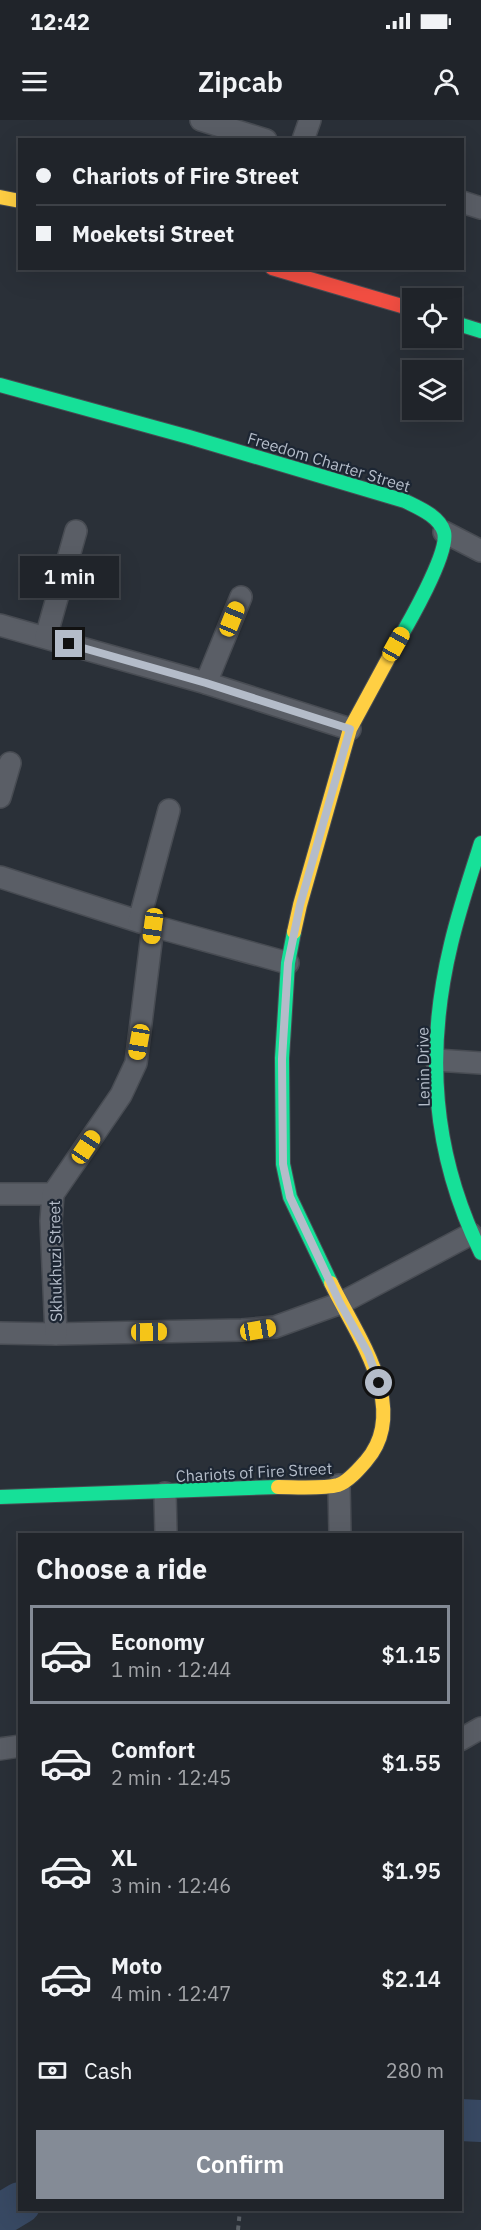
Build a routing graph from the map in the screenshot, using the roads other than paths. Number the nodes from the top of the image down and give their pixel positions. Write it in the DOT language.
graph roads {
  1 [pos="201,120"];
  2 [pos="310,120"];
  3 [pos="260,138"];
  4 [pos="304,138"];
  5 [pos="0,197"];
  6 [pos="18,201"];
  7 [pos="464,203"];
  8 [pos="481,208"];
  9 [pos="279,270"];
  10 [pos="402,306"];
  11 [pos="462,325"];
  12 [pos="481,331"];
  13 [pos="0,384"];
  14 [pos="76,531"];
  15 [pos="444,532"];
  16 [pos="481,551"];
  17 [pos="241,597"];
  18 [pos="0,625"];
  19 [pos="46,637"];
  20 [pos="206,683"];
  21 [pos="350,729"];
  22 [pos="10,763"];
  23 [pos="0,797"];
  24 [pos="169,810"];
  25 [pos="481,843"];
  26 [pos="0,877"];
  27 [pos="146,923"];
  28 [pos="288,963"];
  29 [pos="436,1060"];
  30 [pos="481,1063"];
  31 [pos="0,1194"];
  32 [pos="53,1194"];
  33 [pos="471,1234"];
  34 [pos="481,1253"];
  35 [pos="340,1303"];
  36 [pos="0,1333"];
  37 [pos="56,1334"];
  38 [pos="339,1485"];
  39 [pos="165,1492"];
  40 [pos="0,1497"];
  41 [pos="166,1533"];
  42 [pos="340,1533"];
  43 [pos="481,1728"];
  44 [pos="462,1739"];
  45 [pos="18,1746"];
  46 [pos="0,1749"];
  1 -- 3 [label="street"];
  2 -- 4 [label="street"];
  5 -- 6 [label="street"];
  7 -- 8 [label="street"];
  9 -- 10 [label="street"];
  11 -- 12 [label="street"];
  13 -- 15 [label="street, Freedom Charter Street"];
  14 -- 19 [label="street"];
  15 -- 16 [label="street"];
  15 -- 21 [label="street"];
  17 -- 20 [label="street"];
  18 -- 19 [label="street"];
  19 -- 20 [label="street"];
  20 -- 21 [label="street"];
  21 -- 28 [label="street"];
  22 -- 23 [label="street"];
  24 -- 27 [label="street, Skhukhuzi Street"];
  25 -- 29 [label="street, Lenin Drive"];
  26 -- 27 [label="street"];
  27 -- 28 [label="street"];
  27 -- 32 [label="street, Skhukhuzi Street"];
  28 -- 35 [label="street"];
  29 -- 30 [label="street"];
  29 -- 33 [label="street, Lenin Drive"];
  31 -- 32 [label="street"];
  32 -- 37 [label="street, Skhukhuzi Street"];
  33 -- 34 [label="street, Lenin Drive"];
  33 -- 35 [label="street"];
  35 -- 37 [label="street"];
  35 -- 38 [label="street, Chariots of Fire Street"];
  36 -- 37 [label="street"];
  38 -- 39 [label="street, Chariots of Fire Street"];
  38 -- 42 [label="street"];
  39 -- 40 [label="street, Chariots of Fire Street"];
  39 -- 41 [label="street"];
  43 -- 44 [label="street"];
  45 -- 46 [label="street"];
}
